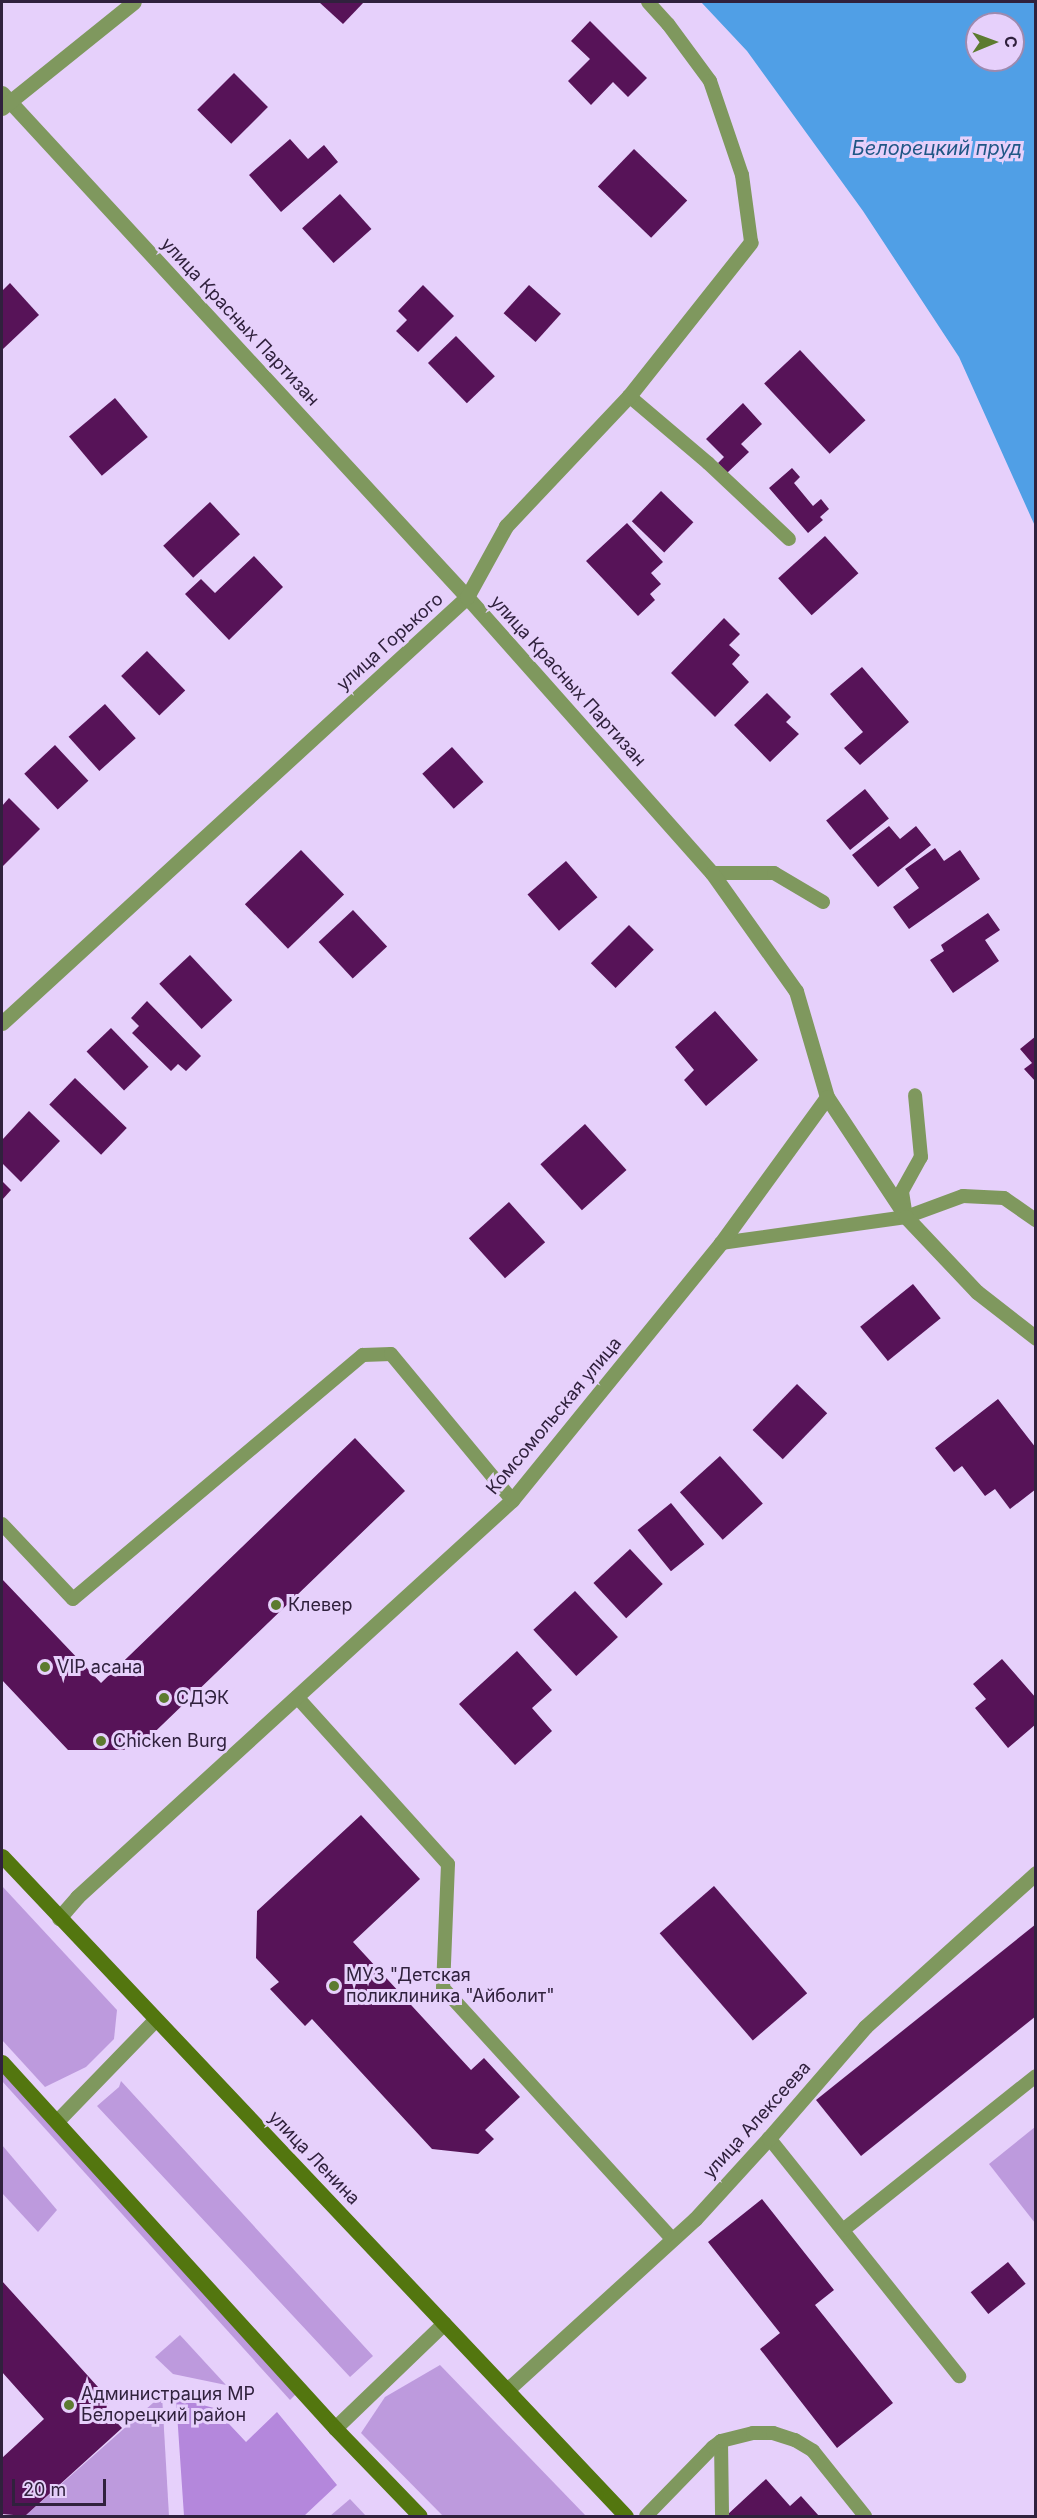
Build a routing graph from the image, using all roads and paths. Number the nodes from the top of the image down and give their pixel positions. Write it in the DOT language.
graph roads {
  1 [pos="134,2"];
  2 [pos="648,2"];
  3 [pos="4,101"];
  4 [pos="751,242"];
  5 [pos="629,396"];
  6 [pos="789,539"];
  7 [pos="467,597"];
  8 [pos="712,873"];
  9 [pos="823,903"];
  10 [pos="2,1023"];
  11 [pos="915,1095"];
  12 [pos="827,1097"];
  13 [pos="906,1217"];
  14 [pos="1035,1220"];
  15 [pos="721,1243"];
  16 [pos="1035,1338"];
  17 [pos="512,1500"];
  18 [pos="2,1524"];
  19 [pos="297,1697"];
  20 [pos="2,1856"];
  21 [pos="1035,1873"];
  22 [pos="59,1918"];
  23 [pos="156,2020"];
  24 [pos="2,2062"];
  25 [pos="1035,2076"];
  26 [pos="57,2121"];
  27 [pos="769,2138"];
  28 [pos="843,2229"];
  29 [pos="673,2241"];
  30 [pos="444,2323"];
  31 [pos="959,2376"];
  32 [pos="507,2391"];
  33 [pos="335,2428"];
  34 [pos="722,2441"];
  35 [pos="420,2517"];
  36 [pos="626,2517"];
  37 [pos="646,2517"];
  38 [pos="722,2517"];
  39 [pos="865,2517"];
  1 -- 3 [label="street"];
  2 -- 4 [label="lane"];
  3 -- 7 [label="street, улица Красных Партизан"];
  4 -- 5 [label="street, улица Горького"];
  5 -- 6 [label="lane"];
  5 -- 7 [label="street, улица Горького"];
  7 -- 8 [label="street, улица Красных Партизан"];
  7 -- 10 [label="street, улица Горького"];
  8 -- 9 [label="lane"];
  8 -- 12 [label="street, улица Красных Партизан"];
  11 -- 13 [label="lane"];
  12 -- 13 [label="street, улица Красных Партизан"];
  12 -- 15 [label="street, Комсомольская улица"];
  13 -- 14 [label="lane"];
  13 -- 15 [label="lane"];
  13 -- 16 [label="street, улица Красных Партизан"];
  15 -- 17 [label="street, Комсомольская улица"];
  17 -- 18 [label="lane"];
  17 -- 19 [label="street, Комсомольская улица"];
  19 -- 22 [label="street, Комсомольская улица"];
  19 -- 29 [label="lane"];
  20 -- 22 [label="main road, улица Ленина"];
  21 -- 27 [label="street, улица Алексеева"];
  22 -- 23 [label="main road, улица Ленина"];
  23 -- 26 [label="street"];
  23 -- 30 [label="main road, улица Ленина"];
  24 -- 26 [label="main road"];
  25 -- 28 [label="lane"];
  26 -- 33 [label="main road"];
  27 -- 28 [label="lane"];
  27 -- 29 [label="street, улица Алексеева"];
  28 -- 31 [label="lane"];
  29 -- 32 [label="street, улица Алексеева"];
  30 -- 32 [label="main road, улица Ленина"];
  30 -- 33 [label="street"];
  32 -- 36 [label="main road, улица Ленина"];
  33 -- 35 [label="main road"];
  34 -- 37 [label="lane"];
  34 -- 38 [label="lane"];
  34 -- 39 [label="lane"];
}
